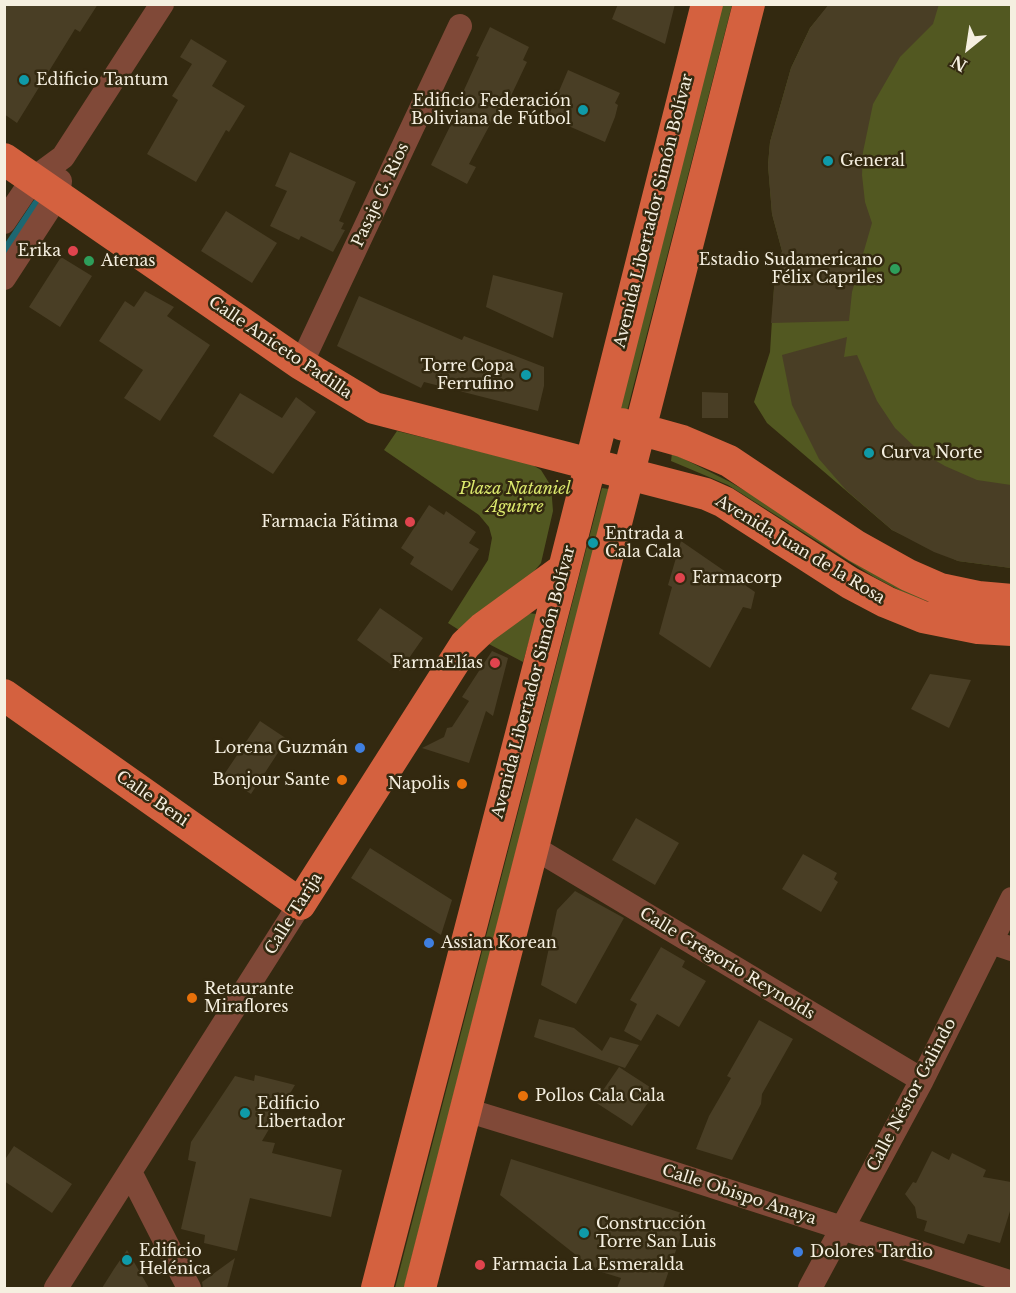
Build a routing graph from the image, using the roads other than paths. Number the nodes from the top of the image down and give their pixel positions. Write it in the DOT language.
graph roads {
  1 [pos="162,4"];
  2 [pos="707,4"];
  3 [pos="749,4"];
  4 [pos="460,26"];
  5 [pos="4,159"];
  6 [pos="45,187"];
  7 [pos="4,222"];
  8 [pos="4,278"];
  9 [pos="302,364"];
  10 [pos="601,418"];
  11 [pos="640,429"];
  12 [pos="590,462"];
  13 [pos="628,473"];
  14 [pos="564,569"];
  15 [pos="1011,600"];
  16 [pos="1011,630"];
  17 [pos="4,695"];
  18 [pos="533,847"];
  19 [pos="1011,899"];
  20 [pos="300,904"];
  21 [pos="1001,945"];
  22 [pos="922,1080"];
  23 [pos="466,1110"];
  24 [pos="130,1172"];
  25 [pos="842,1228"];
  26 [pos="1011,1283"];
  27 [pos="56,1288"];
  28 [pos="189,1288"];
  29 [pos="377,1288"];
  30 [pos="420,1288"];
  31 [pos="810,1288"];
  1 -- 6 [label="street"];
  2 -- 10 [label="main road, Avenida Libertador Simón Bolívar"];
  3 -- 11 [label="main road"];
  4 -- 9 [label="street, Pasaje G. Rios"];
  5 -- 6 [label="main road, Calle Aniceto Padilla"];
  6 -- 7 [label="street"];
  6 -- 8 [label="street"];
  6 -- 9 [label="main road, Calle Aniceto Padilla"];
  9 -- 12 [label="main road, Calle Aniceto Padilla"];
  10 -- 11 [label="main road, Avenida Juan de la Rosa"];
  10 -- 12 [label="main road, Avenida Libertador Simón Bolívar"];
  11 -- 13 [label="main road"];
  11 -- 15 [label="main road, Avenida Juan de la Rosa"];
  12 -- 13 [label="main road, Avenida Juan de la Rosa"];
  12 -- 14 [label="main road, Avenida Libertador Simón Bolívar"];
  13 -- 16 [label="main road, Avenida Juan de la Rosa"];
  13 -- 18 [label="main road"];
  14 -- 20 [label="main road, Calle Tarija"];
  14 -- 29 [label="main road, Avenida Libertador Simón Bolívar"];
  17 -- 20 [label="main road, Calle Beni"];
  18 -- 22 [label="street, Calle Gregorio Reynolds"];
  18 -- 23 [label="main road"];
  19 -- 21 [label="street, Calle Néstor Galindo"];
  20 -- 24 [label="street, Calle Tarija"];
  21 -- 22 [label="street, Calle Néstor Galindo"];
  22 -- 25 [label="street, Calle Néstor Galindo"];
  23 -- 25 [label="street, Calle Obispo Anaya"];
  23 -- 30 [label="main road"];
  24 -- 27 [label="street, Calle Tarija"];
  24 -- 28 [label="street"];
  25 -- 26 [label="street, Calle Obispo Anaya"];
  25 -- 31 [label="street, Calle Néstor Galindo"];
}
